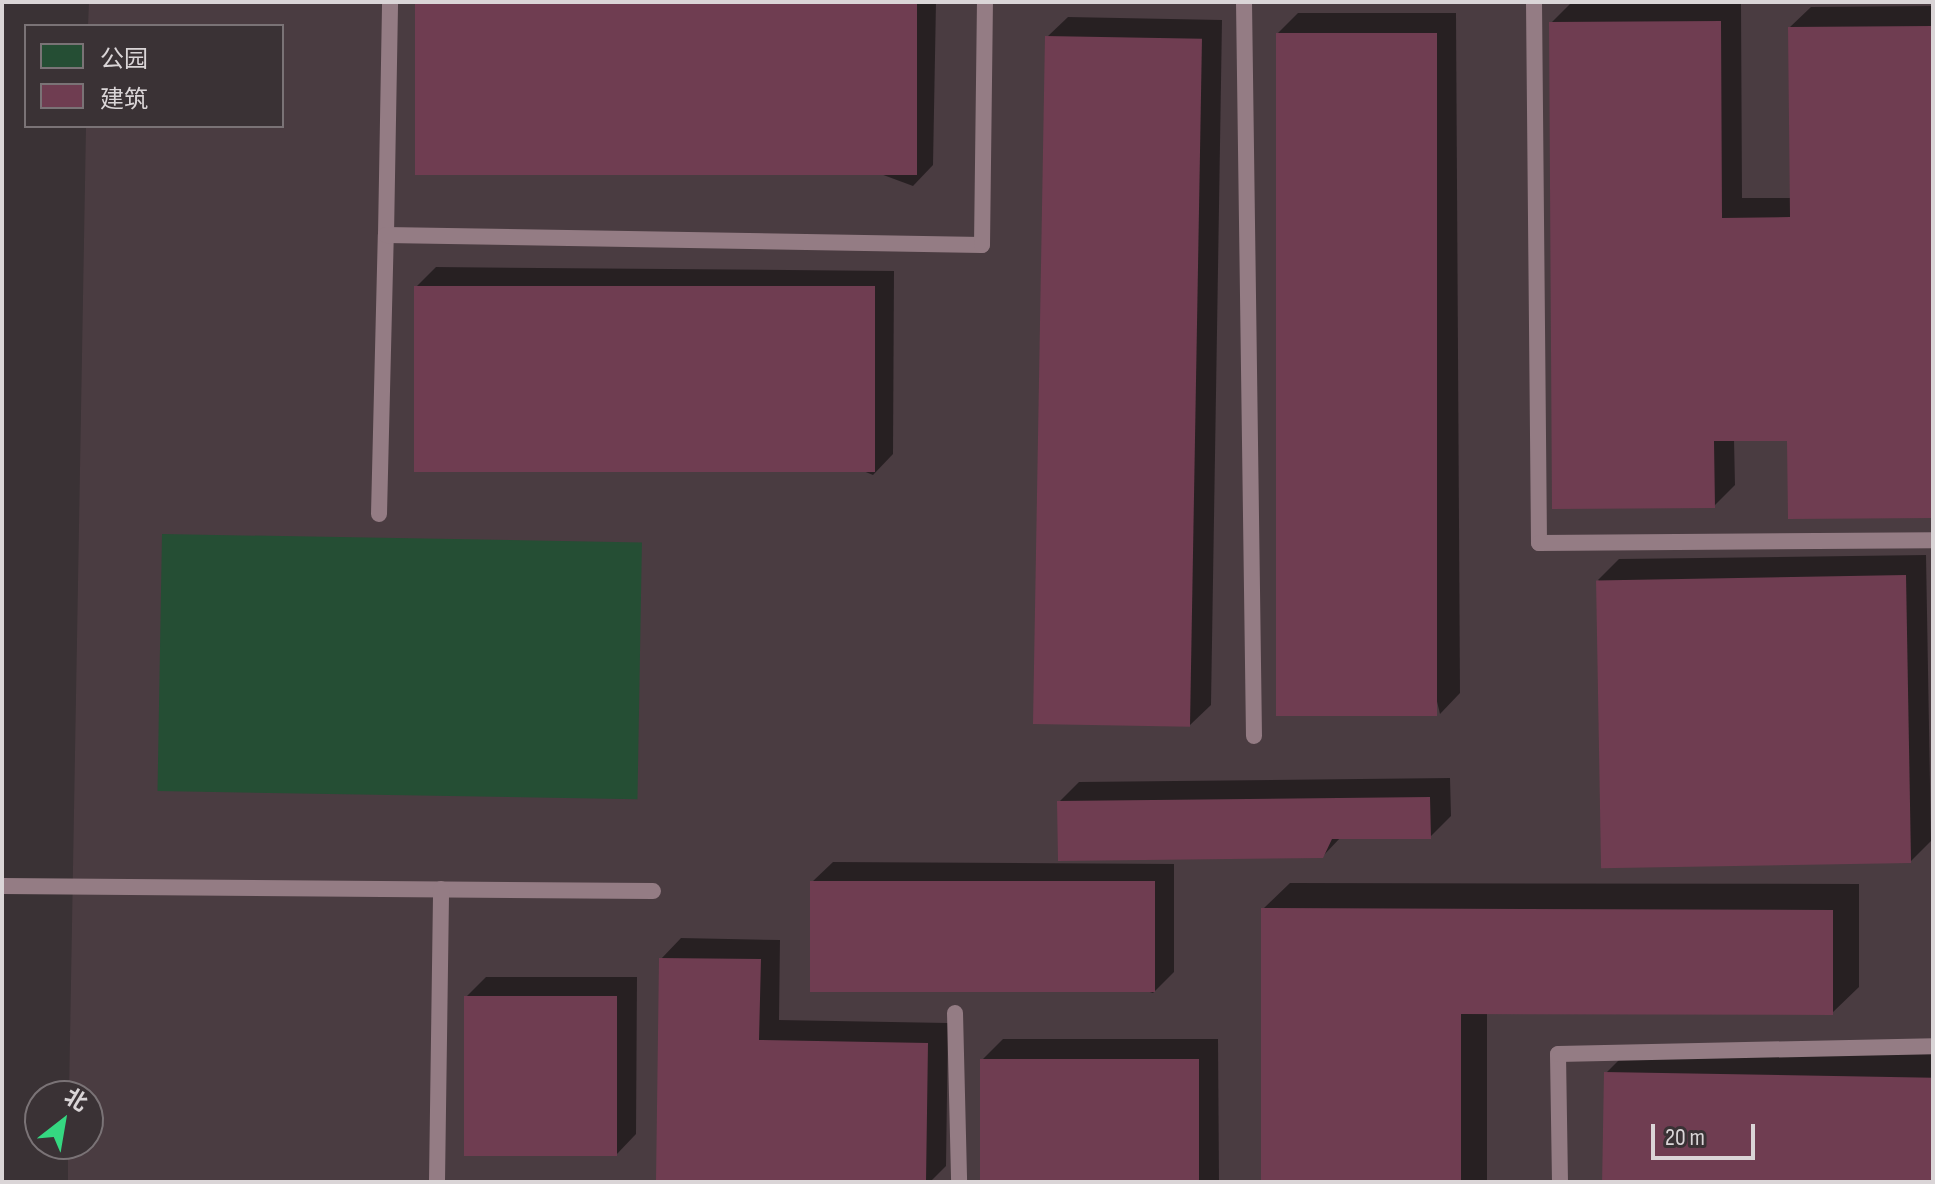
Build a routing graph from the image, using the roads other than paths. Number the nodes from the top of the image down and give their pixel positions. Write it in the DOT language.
graph roads {
  1 [pos="390,2"];
  2 [pos="985,2"];
  3 [pos="1244,2"];
  4 [pos="1534,2"];
  5 [pos="386,235"];
  6 [pos="379,514"];
  7 [pos="1933,540"];
  8 [pos="1254,736"];
  9 [pos="2,886"];
  10 [pos="441,889"];
  11 [pos="653,891"];
  12 [pos="955,1013"];
  13 [pos="1933,1046"];
  14 [pos="437,1182"];
  15 [pos="959,1182"];
  16 [pos="1560,1182"];
  1 -- 5 [label="lane"];
  2 -- 5 [label="lane"];
  3 -- 8 [label="lane"];
  4 -- 7 [label="lane"];
  5 -- 6 [label="lane"];
  9 -- 10 [label="lane"];
  10 -- 11 [label="lane"];
  10 -- 14 [label="lane"];
  12 -- 15 [label="lane"];
  13 -- 16 [label="lane"];
}
